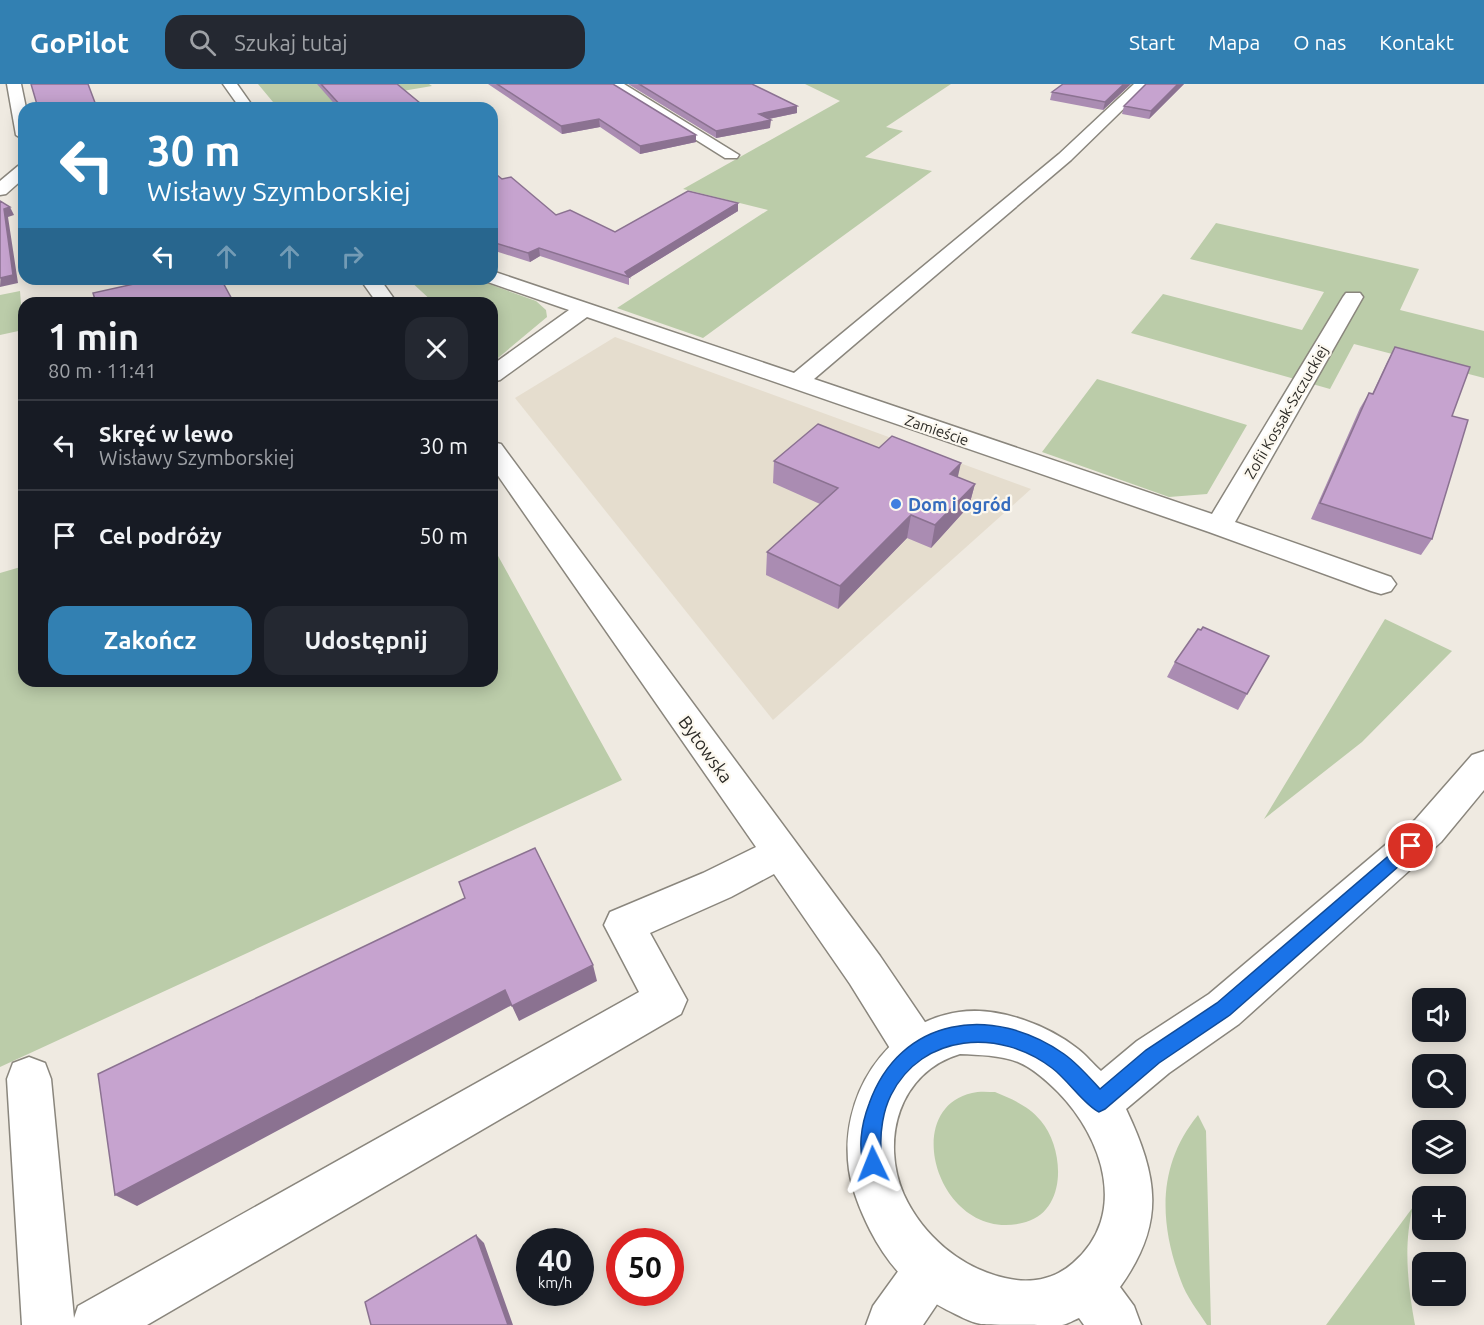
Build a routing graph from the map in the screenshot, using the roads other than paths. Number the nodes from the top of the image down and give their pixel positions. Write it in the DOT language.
graph roads {
  1 [pos="14,84"];
  2 [pos="230,84"];
  3 [pos="614,84"];
  4 [pos="1142,84"];
  5 [pos="243,102"];
  6 [pos="18,104"];
  7 [pos="731,155"];
  8 [pos="18,174"];
  9 [pos="0,190"];
  10 [pos="498,279"];
  11 [pos="1353,297"];
  12 [pos="583,310"];
  13 [pos="498,371"];
  14 [pos="797,382"];
  15 [pos="498,457"];
  16 [pos="1219,526"];
  17 [pos="1381,584"];
  18 [pos="1484,765"];
  19 [pos="780,853"];
  20 [pos="917,1050"];
  21 [pos="29,1079"];
  22 [pos="1099,1102"];
  23 [pos="930,1270"];
  24 [pos="1101,1305"];
  25 [pos="48,1325"];
  26 [pos="97,1325"];
  27 [pos="892,1325"];
  1 -- 6 [label="street"];
  2 -- 5 [label="street"];
  3 -- 7 [label="street"];
  4 -- 14 [label="street"];
  8 -- 9 [label="street"];
  10 -- 12 [label="street, Zamieście"];
  11 -- 16 [label="street, Zofii Kossak-Szczuckiej"];
  12 -- 13 [label="street"];
  12 -- 14 [label="street, Zamieście"];
  14 -- 16 [label="street, Zamieście"];
  15 -- 19 [label="street, Bytowska"];
  16 -- 17 [label="street, Zamieście"];
  18 -- 22 [label="street"];
  19 -- 20 [label="street, Bytowska"];
  19 -- 26 [label="street"];
  20 -- 22 [label="street"];
  20 -- 23 [label="street"];
  21 -- 25 [label="street"];
  22 -- 24 [label="street"];
  23 -- 24 [label="street"];
  23 -- 27 [label="street"];
}
